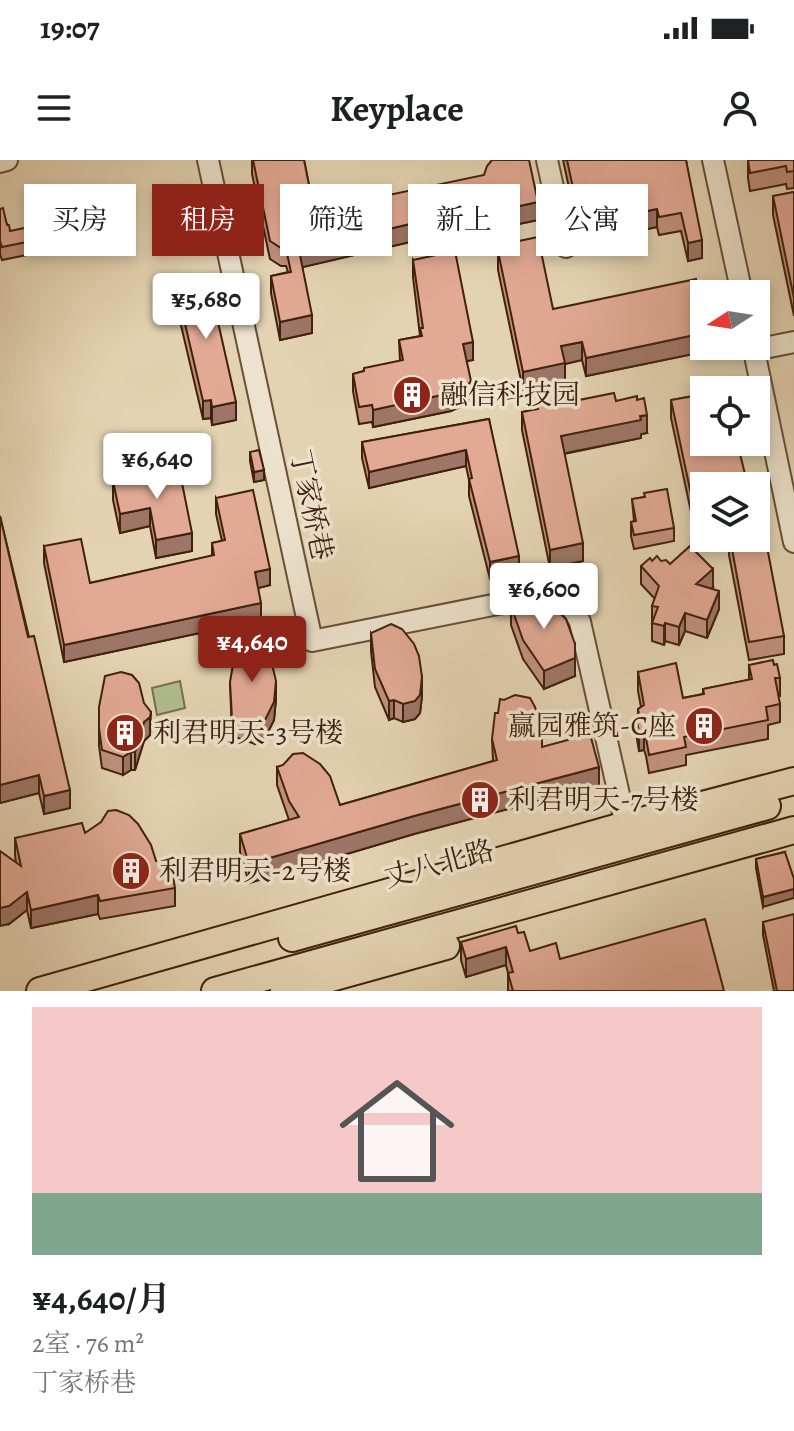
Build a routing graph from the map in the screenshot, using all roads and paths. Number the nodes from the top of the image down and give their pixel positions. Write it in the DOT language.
graph roads {
  1 [pos="7,160"];
  2 [pos="208,160"];
  3 [pos="547,160"];
  4 [pos="713,160"];
  5 [pos="0,162"];
  6 [pos="552,184"];
  7 [pos="739,280"];
  8 [pos="794,342"];
  9 [pos="770,346"];
  10 [pos="756,360"];
  11 [pos="794,542"];
  12 [pos="794,781"];
  13 [pos="794,799"];
  14 [pos="794,830"];
  15 [pos="628,834"];
  16 [pos="794,848"];
  17 [pos="40,991"];
  18 [pos="101,991"];
  19 [pos="215,991"];
  20 [pos="284,991"];
  1 -- 5 [label="street"];
  2 -- 15 [label="street, 丁家桥巷"];
  3 -- 6 [label="street"];
  4 -- 7 [label="street"];
  8 -- 9 [label="street"];
  10 -- 11 [label="street"];
  12 -- 15 [label="main road"];
  13 -- 15 [label="main road, 丈八北路"];
  14 -- 19 [label="main road"];
  15 -- 17 [label="main road"];
  15 -- 18 [label="main road, 丈八北路"];
  16 -- 20 [label="main road"];
}
